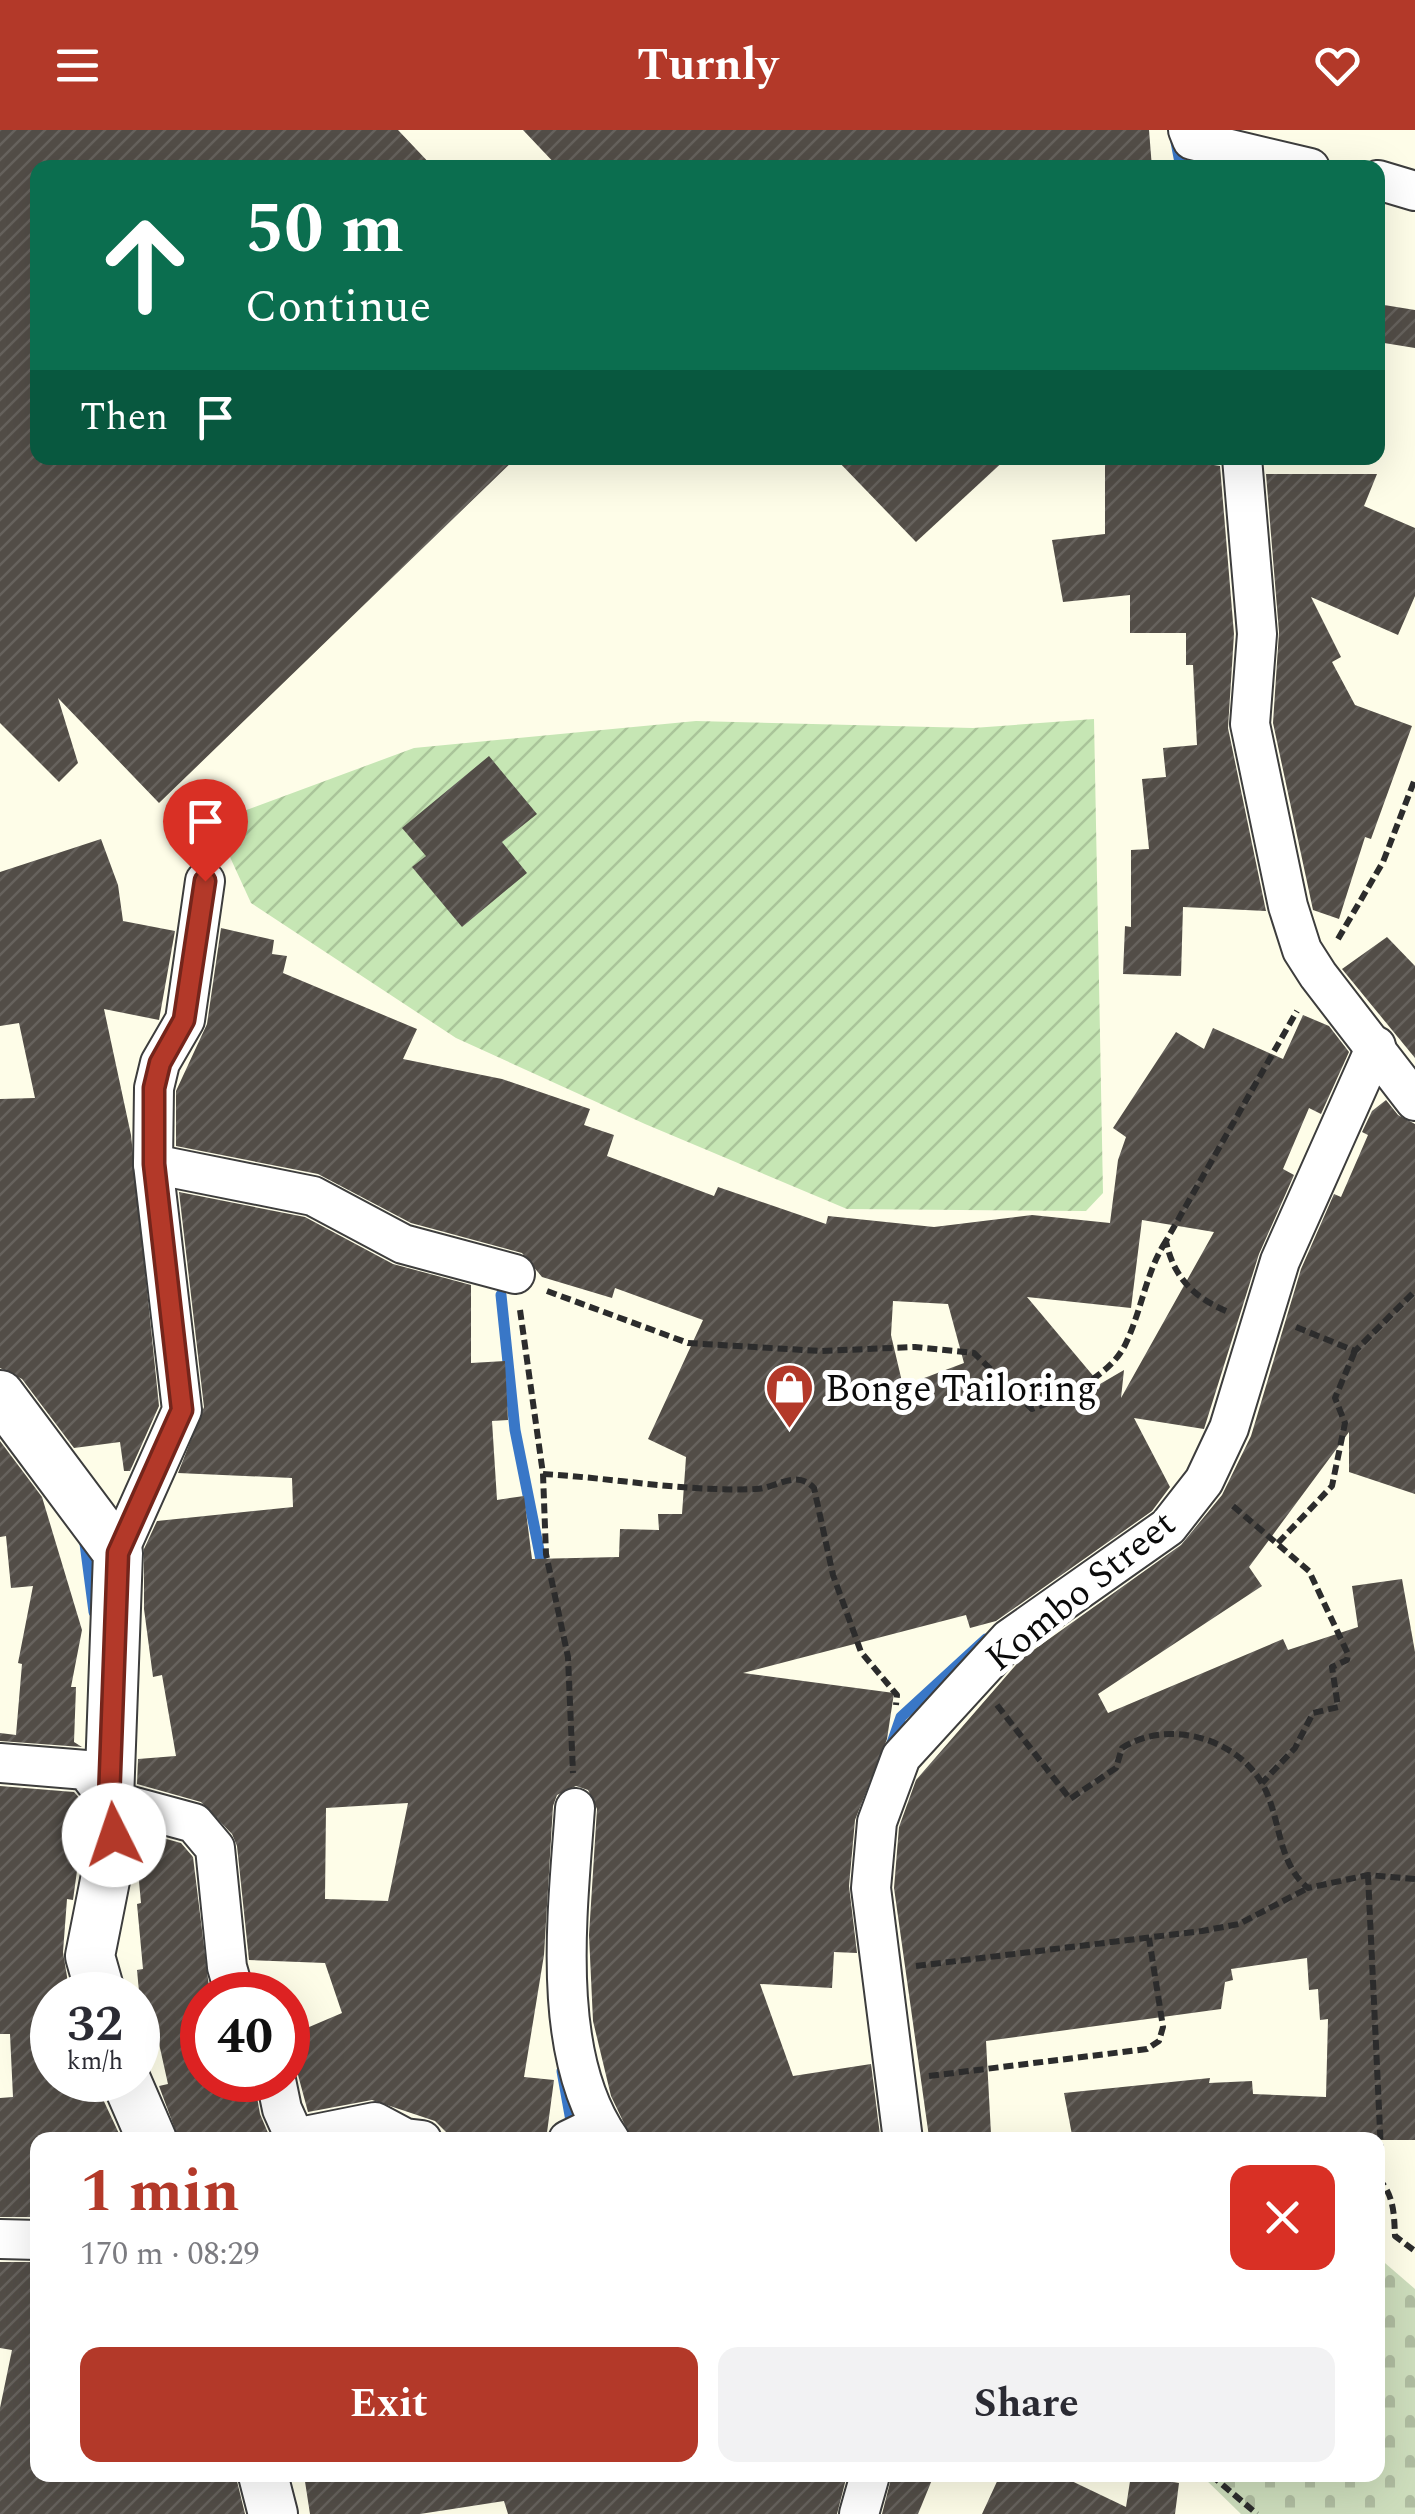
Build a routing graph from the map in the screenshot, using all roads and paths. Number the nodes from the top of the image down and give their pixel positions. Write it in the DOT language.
graph roads {
  1 [pos="1190,146"];
  2 [pos="1266,160"];
  3 [pos="1385,182"];
  4 [pos="1415,191"];
  5 [pos="1243,465"];
  6 [pos="1415,779"];
  7 [pos="205,881"];
  8 [pos="1318,976"];
  9 [pos="1376,1046"];
  10 [pos="1415,1101"];
  11 [pos="154,1164"];
  12 [pos="1166,1241"];
  13 [pos="514,1274"];
  14 [pos="1415,1291"];
  15 [pos="1264,1314"];
  16 [pos="1355,1351"];
  17 [pos="8,1423"];
  18 [pos="543,1474"];
  19 [pos="1204,1481"];
  20 [pos="1278,1543"];
  21 [pos="118,1553"];
  22 [pos="976,1674"];
  23 [pos="896,1710"];
  24 [pos="0,1764"];
  25 [pos="1262,1783"];
  26 [pos="109,1800"];
  27 [pos="574,1808"];
  28 [pos="1368,1875"];
  29 [pos="1415,1878"];
  30 [pos="1308,1888"];
  31 [pos="1149,1938"];
  32 [pos="95,1972"];
  33 [pos="228,1972"];
  34 [pos="880,1972"];
  35 [pos="898,2080"];
  36 [pos="136,2102"];
  37 [pos="281,2102"];
  38 [pos="149,2132"];
  39 [pos="292,2132"];
  40 [pos="325,2132"];
  41 [pos="394,2132"];
  42 [pos="591,2132"];
  43 [pos="901,2132"];
  44 [pos="1380,2132"];
  45 [pos="1385,2186"];
  46 [pos="0,2239"];
  47 [pos="30,2240"];
  48 [pos="1415,2251"];
  49 [pos="266,2482"];
  50 [pos="868,2482"];
  51 [pos="1218,2482"];
  52 [pos="273,2514"];
  53 [pos="859,2514"];
  54 [pos="1257,2514"];
  1 -- 2 [label="street"];
  3 -- 4 [label="street"];
  5 -- 8 [label="street"];
  6 -- 8 [label="path"];
  7 -- 11 [label="street"];
  8 -- 9 [label="street"];
  8 -- 12 [label="path"];
  9 -- 10 [label="street"];
  9 -- 15 [label="street, Kombo Street"];
  11 -- 13 [label="street"];
  11 -- 21 [label="street"];
  12 -- 13 [label="path"];
  12 -- 15 [label="path"];
  13 -- 18 [label="path"];
  14 -- 16 [label="path"];
  15 -- 16 [label="path"];
  15 -- 19 [label="street, Kombo Street"];
  16 -- 20 [label="path"];
  17 -- 21 [label="street"];
  18 -- 23 [label="path"];
  18 -- 27 [label="path"];
  19 -- 20 [label="path"];
  19 -- 22 [label="street, Kombo Street"];
  20 -- 25 [label="path"];
  21 -- 26 [label="street"];
  22 -- 25 [label="path"];
  22 -- 34 [label="street, Kombo Street"];
  24 -- 26 [label="street"];
  25 -- 30 [label="path"];
  26 -- 32 [label="street"];
  26 -- 33 [label="street"];
  27 -- 42 [label="street"];
  28 -- 29 [label="path"];
  28 -- 30 [label="path"];
  28 -- 44 [label="path"];
  30 -- 31 [label="path"];
  31 -- 34 [label="path"];
  31 -- 35 [label="path"];
  34 -- 35 [label="street, Kombo Street"];
  35 -- 43 [label="street, Kombo Street"];
  36 -- 38 [label="street"];
  37 -- 39 [label="street"];
  40 -- 41 [label="street"];
  45 -- 48 [label="path"];
  46 -- 47 [label="street"];
  49 -- 52 [label="street"];
  50 -- 53 [label="street"];
  51 -- 54 [label="path"];
}
